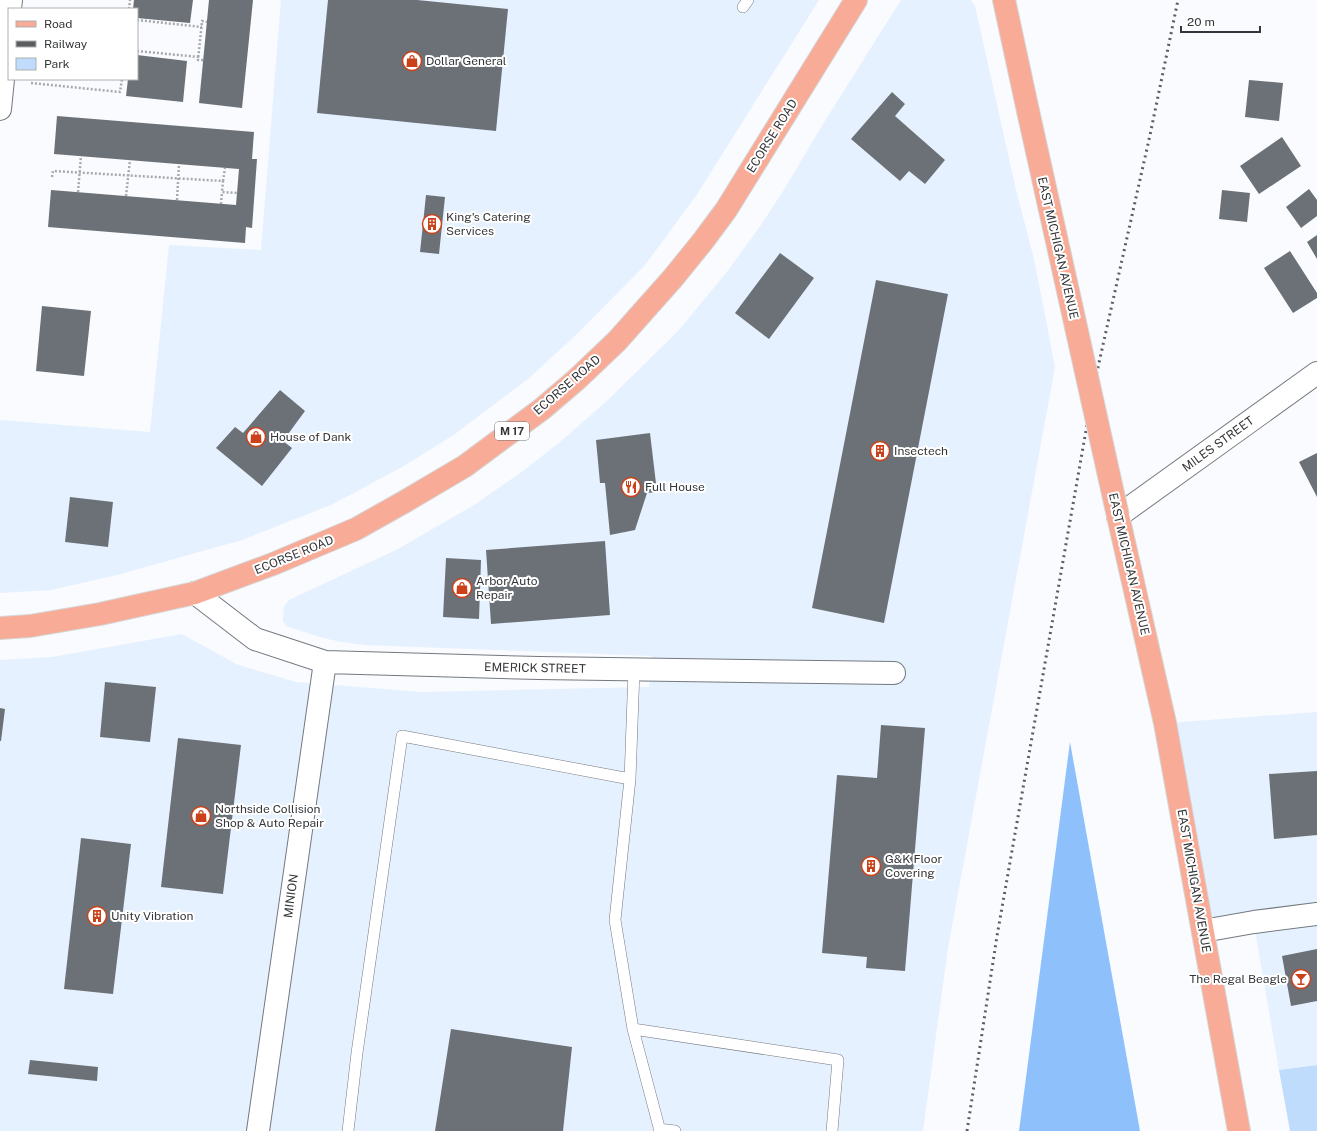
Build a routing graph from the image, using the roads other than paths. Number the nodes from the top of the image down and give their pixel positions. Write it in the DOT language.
graph roads {
  1 [pos="856,0"];
  2 [pos="1004,4"];
  3 [pos="8,30"];
  4 [pos="0,108"];
  5 [pos="1317,372"];
  6 [pos="1118,516"];
  7 [pos="195,593"];
  8 [pos="0,628"];
  9 [pos="325,662"];
  10 [pos="634,670"];
  11 [pos="894,673"];
  12 [pos="630,779"];
  13 [pos="1317,914"];
  14 [pos="1203,931"];
  15 [pos="633,1029"];
  16 [pos="660,1130"];
  17 [pos="258,1131"];
  18 [pos="348,1131"];
  19 [pos="675,1131"];
  20 [pos="832,1131"];
  21 [pos="1239,1131"];
  1 -- 7 [label="main road, ECORSE ROAD / M 17"];
  2 -- 6 [label="main road, EAST MICHIGAN AVENUE, bridge"];
  3 -- 4 [label="street"];
  5 -- 6 [label="street, MILES STREET"];
  6 -- 14 [label="main road, EAST MICHIGAN AVENUE"];
  7 -- 8 [label="main road, ECORSE ROAD / M 17"];
  7 -- 9 [label="street, EMERICK STREET"];
  9 -- 10 [label="street, EMERICK STREET"];
  9 -- 17 [label="street, MINION"];
  10 -- 11 [label="street, EMERICK STREET"];
  10 -- 12 [label="lane"];
  12 -- 15 [label="lane"];
  12 -- 18 [label="lane"];
  13 -- 14 [label="street"];
  14 -- 21 [label="main road, EAST MICHIGAN AVENUE"];
  15 -- 16 [label="lane"];
  15 -- 20 [label="lane"];
  16 -- 19 [label="lane"];
}
